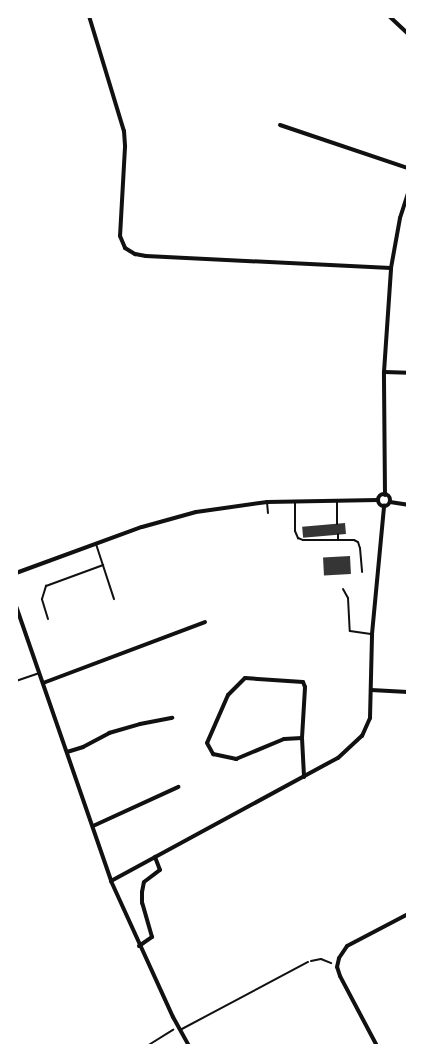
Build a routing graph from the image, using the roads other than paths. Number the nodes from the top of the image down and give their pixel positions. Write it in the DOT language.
graph roads {
  1 [pos="89,16"];
  2 [pos="389,16"];
  3 [pos="408,34"];
  4 [pos="280,125"];
  5 [pos="408,168"];
  6 [pos="408,194"];
  7 [pos="391,268"];
  8 [pos="384,372"];
  9 [pos="408,373"];
  10 [pos="385,495"];
  11 [pos="336,500"];
  12 [pos="378,500"];
  13 [pos="295,501"];
  14 [pos="267,502"];
  15 [pos="390,502"];
  16 [pos="408,505"];
  17 [pos="384,506"];
  18 [pos="268,513"];
  19 [pos="337,524"];
  20 [pos="338,534"];
  21 [pos="338,540"];
  22 [pos="96,544"];
  23 [pos="103,565"];
  24 [pos="362,572"];
  25 [pos="16,573"];
  26 [pos="343,589"];
  27 [pos="114,599"];
  28 [pos="16,606"];
  29 [pos="48,619"];
  30 [pos="205,622"];
  31 [pos="372,634"];
  32 [pos="39,673"];
  33 [pos="16,680"];
  34 [pos="43,683"];
  35 [pos="371,690"];
  36 [pos="408,692"];
  37 [pos="172,718"];
  38 [pos="302,738"];
  39 [pos="67,752"];
  40 [pos="304,777"];
  41 [pos="178,787"];
  42 [pos="93,826"];
  43 [pos="155,858"];
  44 [pos="111,881"];
  45 [pos="408,914"];
  46 [pos="139,946"];
  47 [pos="308,962"];
  48 [pos="179,1028"];
  49 [pos="189,1046"];
  50 [pos="378,1046"];
  1 -- 7 [label="street"];
  2 -- 3 [label="street"];
  4 -- 5 [label="street"];
  6 -- 7 [label="street"];
  7 -- 8 [label="street"];
  8 -- 9 [label="street"];
  8 -- 10 [label="street"];
  10 -- 12 [label="street"];
  10 -- 15 [label="street"];
  11 -- 12 [label="street"];
  11 -- 13 [label="street"];
  11 -- 19 [label="lane"];
  12 -- 17 [label="street"];
  13 -- 14 [label="street"];
  13 -- 21 [label="lane"];
  14 -- 18 [label="lane"];
  14 -- 22 [label="street"];
  15 -- 16 [label="street"];
  15 -- 17 [label="street"];
  17 -- 31 [label="street"];
  20 -- 21 [label="lane"];
  21 -- 24 [label="lane"];
  22 -- 23 [label="lane"];
  22 -- 25 [label="street"];
  23 -- 27 [label="lane"];
  23 -- 29 [label="lane"];
  26 -- 31 [label="lane"];
  28 -- 32 [label="street"];
  30 -- 34 [label="street"];
  31 -- 35 [label="street"];
  32 -- 33 [label="lane"];
  32 -- 34 [label="street"];
  34 -- 39 [label="street"];
  35 -- 36 [label="street"];
  35 -- 40 [label="street"];
  37 -- 39 [label="street"];
  38 -- 38 [label="street"];
  38 -- 40 [label="street"];
  39 -- 42 [label="street"];
  40 -- 43 [label="street"];
  41 -- 42 [label="street"];
  42 -- 44 [label="street"];
  43 -- 44 [label="street"];
  43 -- 46 [label="street"];
  44 -- 46 [label="street"];
  45 -- 50 [label="street"];
  46 -- 48 [label="street"];
  47 -- 48 [label="lane"];
  48 -- 49 [label="street"];
}
